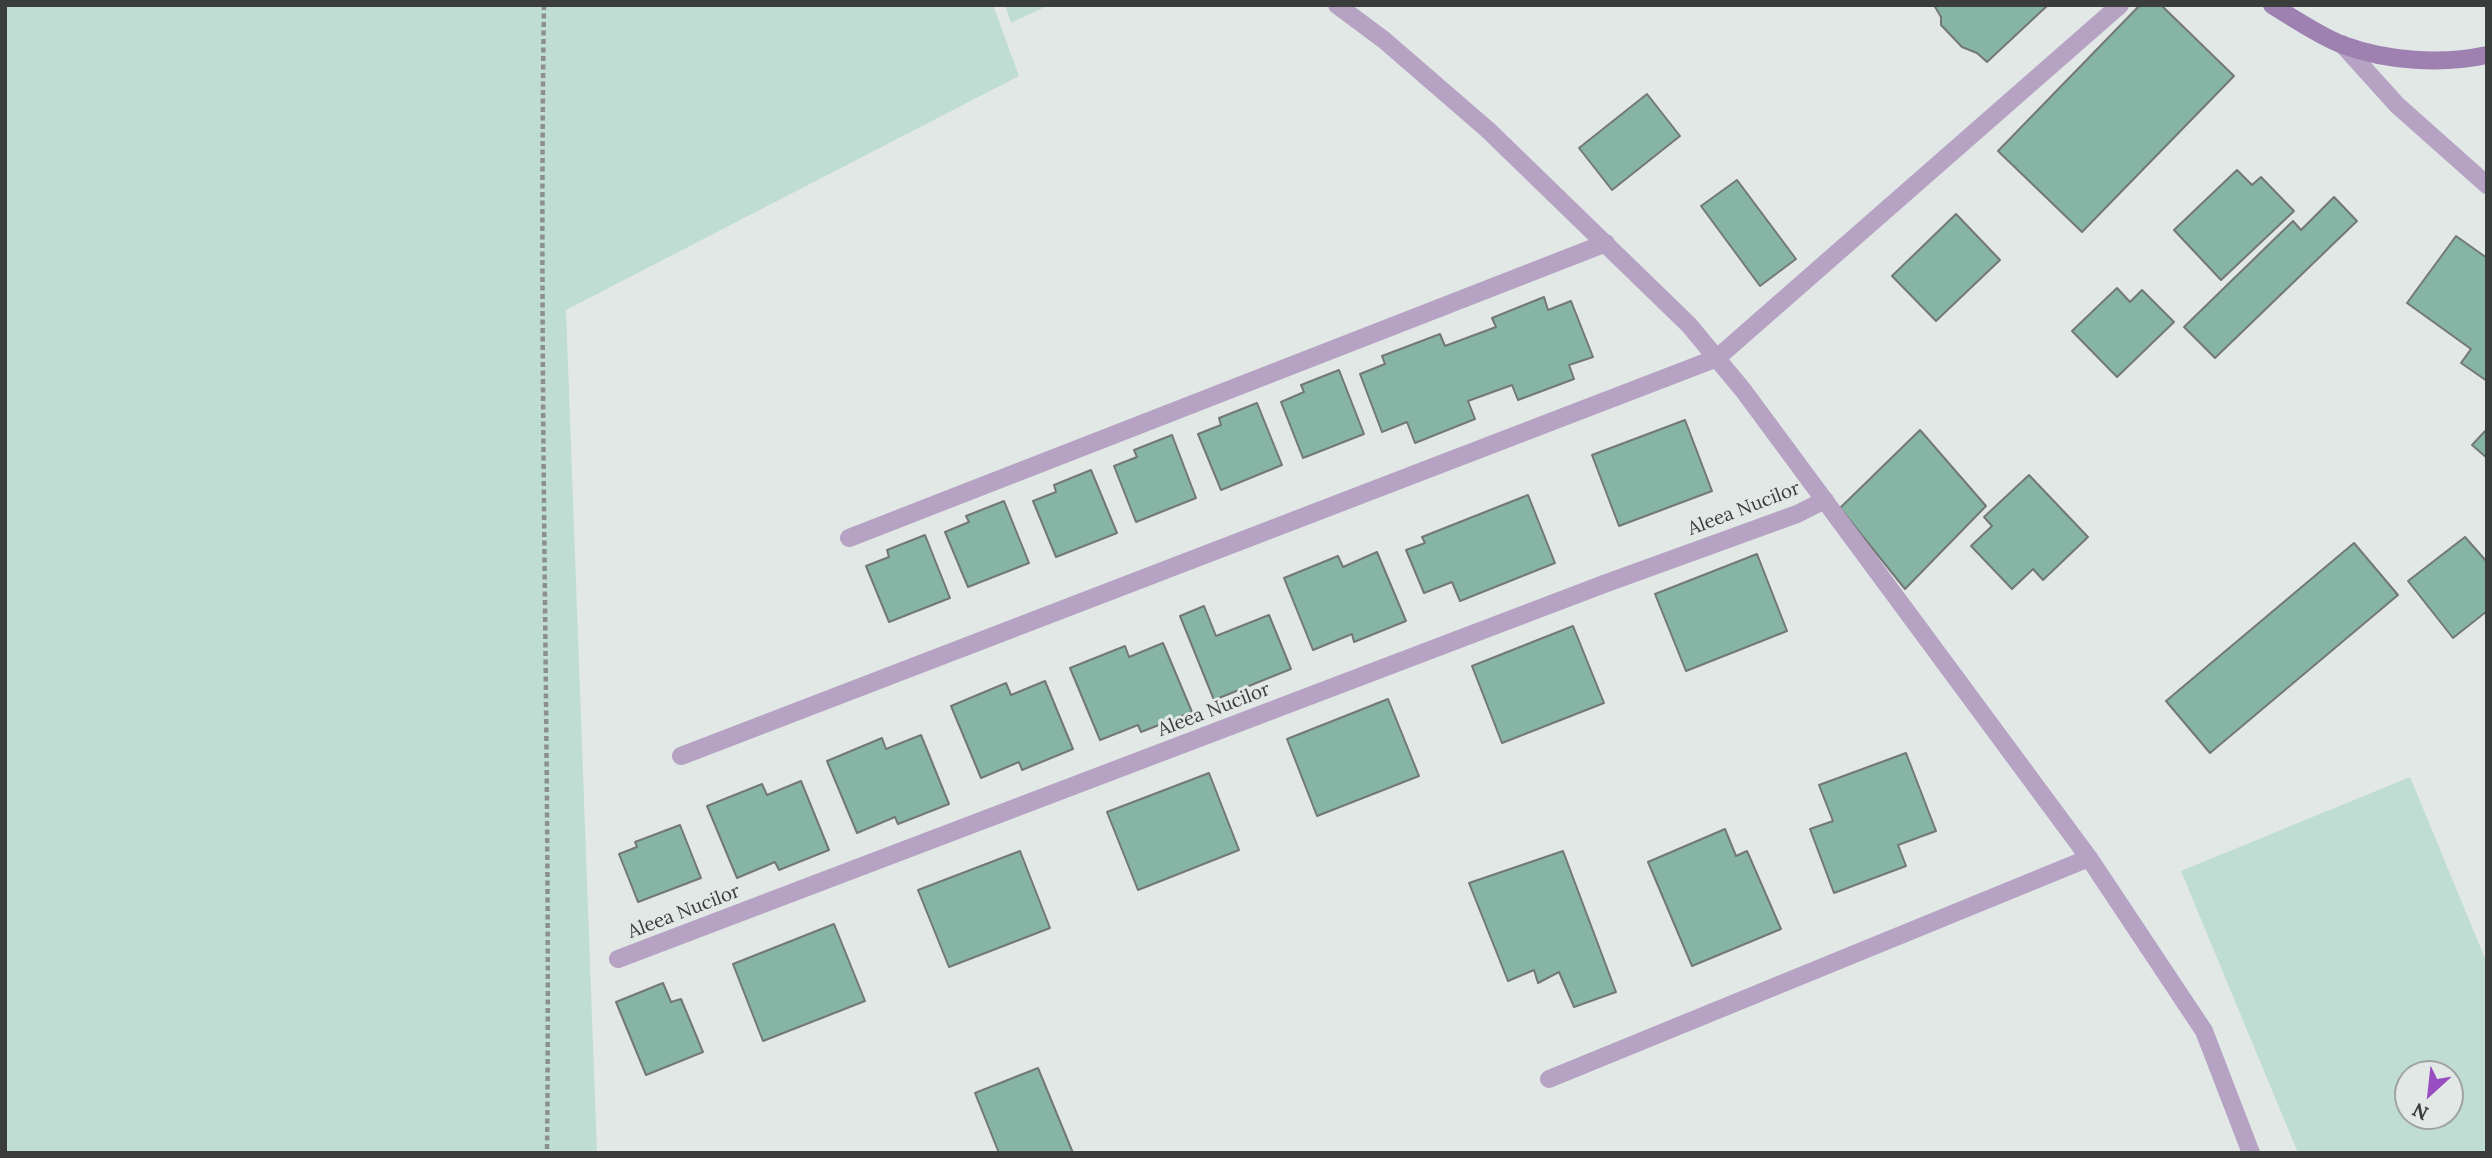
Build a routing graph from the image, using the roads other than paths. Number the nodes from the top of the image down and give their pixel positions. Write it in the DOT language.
graph roads {
  1 [pos="1337,5"];
  2 [pos="2120,5"];
  3 [pos="2272,5"];
  4 [pos="2342,44"];
  5 [pos="2487,55"];
  6 [pos="2487,185"];
  7 [pos="1606,243"];
  8 [pos="1717,358"];
  9 [pos="1825,500"];
  10 [pos="849,538"];
  11 [pos="681,756"];
  12 [pos="2089,858"];
  13 [pos="618,960"];
  14 [pos="1549,1079"];
  15 [pos="2251,1153"];
  1 -- 7 [label="street, Aleea Nucilor"];
  2 -- 8 [label="street"];
  3 -- 4 [label="main road"];
  4 -- 5 [label="main road"];
  4 -- 6 [label="street"];
  7 -- 8 [label="street, Aleea Nucilor"];
  7 -- 10 [label="street"];
  8 -- 9 [label="street, Aleea Nucilor"];
  8 -- 11 [label="street"];
  9 -- 12 [label="street, Aleea Nucilor"];
  9 -- 13 [label="street, Aleea Nucilor"];
  12 -- 14 [label="street"];
  12 -- 15 [label="street, Aleea Nucilor"];
}
